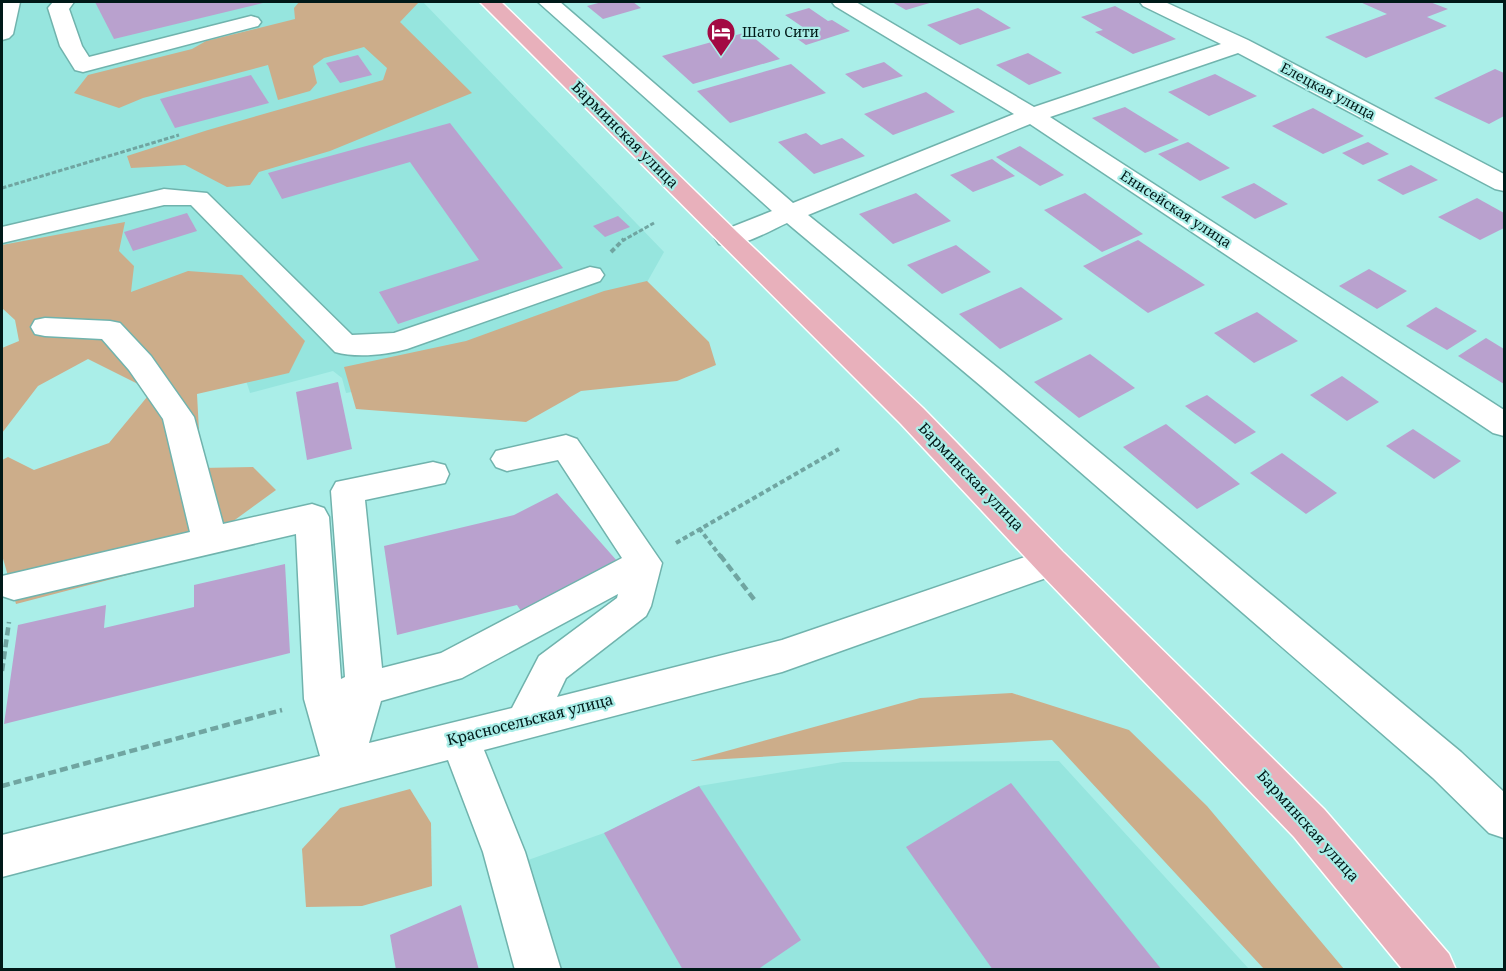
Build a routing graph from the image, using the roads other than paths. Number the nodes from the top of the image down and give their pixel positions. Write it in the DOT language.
graph roads {
  1 [pos="10,2"];
  2 [pos="64,2"];
  3 [pos="490,2"];
  4 [pos="548,2"];
  5 [pos="842,2"];
  6 [pos="1150,2"];
  7 [pos="250,22"];
  8 [pos="2,34"];
  9 [pos="1240,45"];
  10 [pos="1032,115"];
  11 [pos="1504,184"];
  12 [pos="791,214"];
  13 [pos="2,235"];
  14 [pos="728,238"];
  15 [pos="590,274"];
  16 [pos="45,327"];
  17 [pos="1504,425"];
  18 [pos="507,459"];
  19 [pos="433,474"];
  20 [pos="210,541"];
  21 [pos="1051,561"];
  22 [pos="644,563"];
  23 [pos="14,586"];
  24 [pos="365,688"];
  25 [pos="323,699"];
  26 [pos="525,722"];
  27 [pos="458,738"];
  28 [pos="343,767"];
  29 [pos="1504,819"];
  30 [pos="2,856"];
  31 [pos="538,969"];
  32 [pos="1433,969"];
  1 -- 8 [label="street"];
  2 -- 7 [label="street"];
  3 -- 14 [label="main road, Барминская улица"];
  4 -- 12 [label="street"];
  5 -- 10 [label="street, Енисейская улица"];
  6 -- 9 [label="street, Елецкая улица"];
  9 -- 10 [label="street"];
  9 -- 11 [label="street, Елецкая улица"];
  10 -- 12 [label="street"];
  10 -- 17 [label="street, Енисейская улица"];
  12 -- 14 [label="street"];
  12 -- 29 [label="street"];
  13 -- 15 [label="street"];
  14 -- 21 [label="main road, Барминская улица"];
  16 -- 20 [label="street"];
  18 -- 22 [label="street"];
  19 -- 24 [label="street"];
  20 -- 23 [label="street"];
  20 -- 25 [label="street"];
  21 -- 26 [label="street, Красносельская улица"];
  21 -- 32 [label="main road, Барминская улица"];
  22 -- 24 [label="street"];
  22 -- 26 [label="street"];
  24 -- 25 [label="street"];
  24 -- 28 [label="street"];
  25 -- 28 [label="street"];
  26 -- 27 [label="street, Красносельская улица"];
  27 -- 28 [label="street, Красносельская улица"];
  27 -- 31 [label="street"];
  28 -- 30 [label="street, Красносельская улица"];
}
